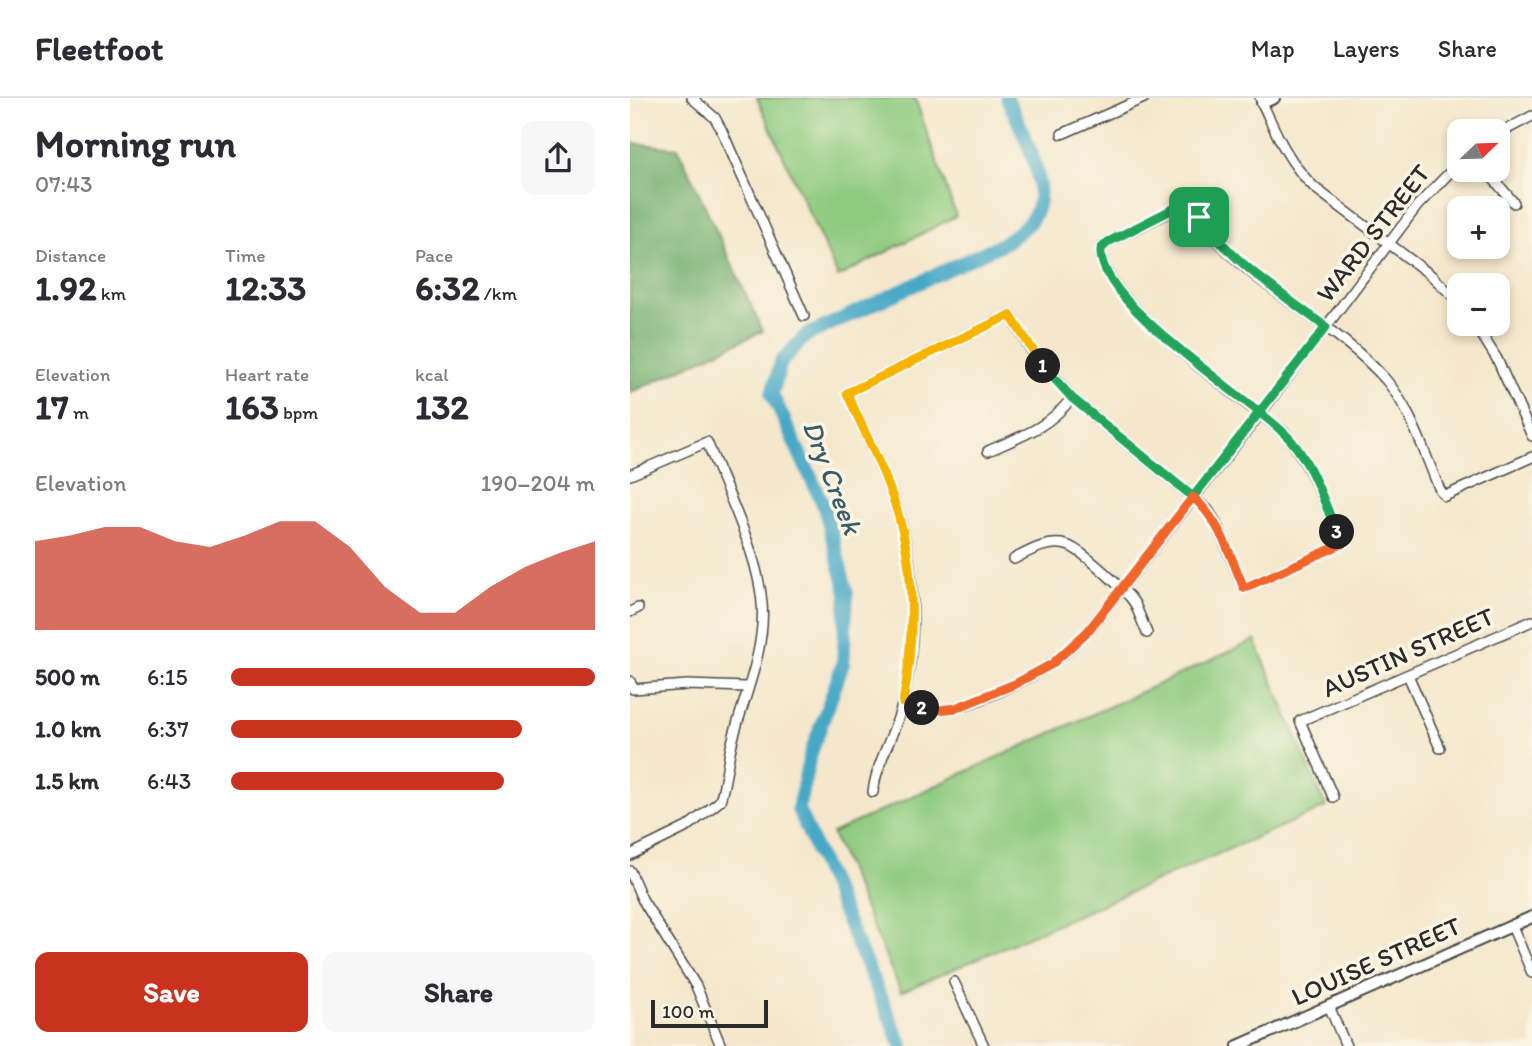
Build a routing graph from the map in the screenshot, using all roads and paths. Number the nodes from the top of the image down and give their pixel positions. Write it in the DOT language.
graph roads {
  1 [pos="692,98"];
  2 [pos="1144,98"];
  3 [pos="1274,98"];
  4 [pos="1261,101"];
  5 [pos="1532,116"];
  6 [pos="1510,128"];
  7 [pos="1062,134"];
  8 [pos="1447,175"];
  9 [pos="1496,182"];
  10 [pos="1514,203"];
  11 [pos="1390,242"];
  12 [pos="1447,290"];
  13 [pos="804,316"];
  14 [pos="1326,327"];
  15 [pos="1483,336"];
  16 [pos="1072,398"];
  17 [pos="1260,414"];
  18 [pos="1532,436"];
  19 [pos="988,451"];
  20 [pos="1532,457"];
  21 [pos="630,475"];
  22 [pos="1193,497"];
  23 [pos="1014,559"];
  24 [pos="1122,588"];
  25 [pos="1532,621"];
  26 [pos="1147,633"];
  27 [pos="1408,675"];
  28 [pos="632,685"];
  29 [pos="747,687"];
  30 [pos="903,703"];
  31 [pos="1440,748"];
  32 [pos="873,792"];
  33 [pos="1333,797"];
  34 [pos="630,855"];
  35 [pos="630,871"];
  36 [pos="1532,917"];
  37 [pos="1512,926"];
  38 [pos="1532,973"];
  39 [pos="954,982"];
  40 [pos="1328,1006"];
  41 [pos="720,1046"];
  42 [pos="984,1046"];
  43 [pos="1238,1046"];
  44 [pos="1346,1046"];
  1 -- 13 [label="street"];
  2 -- 7 [label="street"];
  3 -- 4 [label="street"];
  4 -- 11 [label="street"];
  5 -- 6 [label="street"];
  8 -- 11 [label="street, WARD STREET"];
  9 -- 10 [label="street"];
  11 -- 12 [label="street"];
  11 -- 14 [label="street, WARD STREET"];
  14 -- 17 [label="street, WARD STREET"];
  14 -- 17 [label="street"];
  14 -- 20 [label="street"];
  15 -- 18 [label="street"];
  16 -- 19 [label="street"];
  16 -- 22 [label="street"];
  16 -- 30 [label="street"];
  17 -- 22 [label="street, WARD STREET"];
  17 -- 22 [label="street"];
  21 -- 29 [label="street"];
  22 -- 24 [label="street, WARD STREET"];
  23 -- 24 [label="street"];
  24 -- 26 [label="street"];
  24 -- 30 [label="street, WARD STREET"];
  25 -- 27 [label="street, AUSTIN STREET"];
  27 -- 31 [label="street"];
  27 -- 33 [label="street, AUSTIN STREET"];
  28 -- 29 [label="street"];
  29 -- 34 [label="street"];
  30 -- 32 [label="street"];
  35 -- 41 [label="street"];
  36 -- 37 [label="street, LOUISE STREET"];
  37 -- 38 [label="street"];
  37 -- 40 [label="street, LOUISE STREET"];
  39 -- 42 [label="street"];
  40 -- 43 [label="street, LOUISE STREET"];
  40 -- 44 [label="street"];
}
